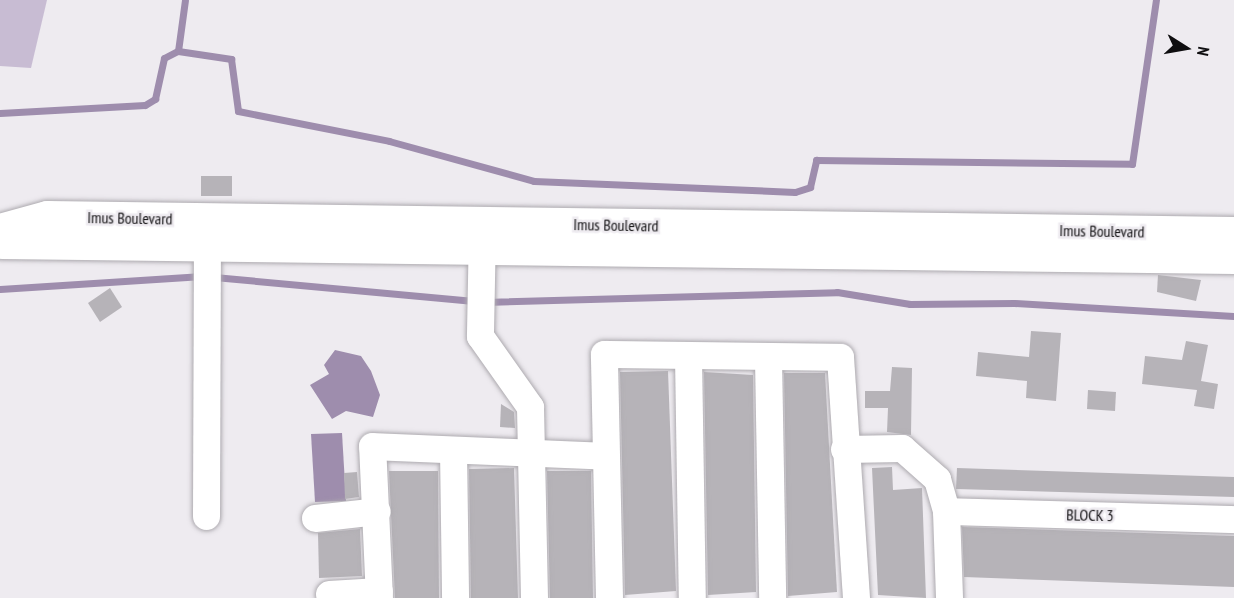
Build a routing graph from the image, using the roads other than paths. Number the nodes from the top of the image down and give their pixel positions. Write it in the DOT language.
graph roads {
  1 [pos="0,230"];
  2 [pos="1234,233"];
  3 [pos="482,235"];
  4 [pos="0,243"];
  5 [pos="208,254"];
  6 [pos="1234,257"];
  7 [pos="688,356"];
  8 [pos="768,358"];
  9 [pos="844,449"];
  10 [pos="453,450"];
  11 [pos="531,453"];
  12 [pos="606,456"];
  13 [pos="377,511"];
  14 [pos="946,511"];
  15 [pos="207,516"];
  16 [pos="315,518"];
  17 [pos="1234,519"];
  18 [pos="329,594"];
  19 [pos="379,595"];
  20 [pos="455,598"];
  21 [pos="534,598"];
  22 [pos="609,598"];
  23 [pos="692,598"];
  24 [pos="772,598"];
  25 [pos="856,598"];
  26 [pos="949,598"];
  1 -- 5 [label="main road, Imus Boulevard"];
  2 -- 3 [label="main road, Imus Boulevard"];
  3 -- 5 [label="main road, Imus Boulevard"];
  3 -- 6 [label="main road, Imus Boulevard"];
  3 -- 11 [label="street"];
  4 -- 5 [label="main road, Imus Boulevard"];
  5 -- 15 [label="street"];
  7 -- 8 [label="street"];
  7 -- 12 [label="street"];
  7 -- 23 [label="street"];
  8 -- 9 [label="street"];
  8 -- 24 [label="street"];
  9 -- 14 [label="street"];
  9 -- 25 [label="street"];
  10 -- 11 [label="street"];
  10 -- 13 [label="street"];
  10 -- 20 [label="street"];
  11 -- 12 [label="street"];
  11 -- 21 [label="street"];
  12 -- 22 [label="street"];
  13 -- 16 [label="street"];
  13 -- 19 [label="street"];
  14 -- 17 [label="street, BLOCK 3"];
  14 -- 26 [label="street"];
  18 -- 19 [label="street"];
}
